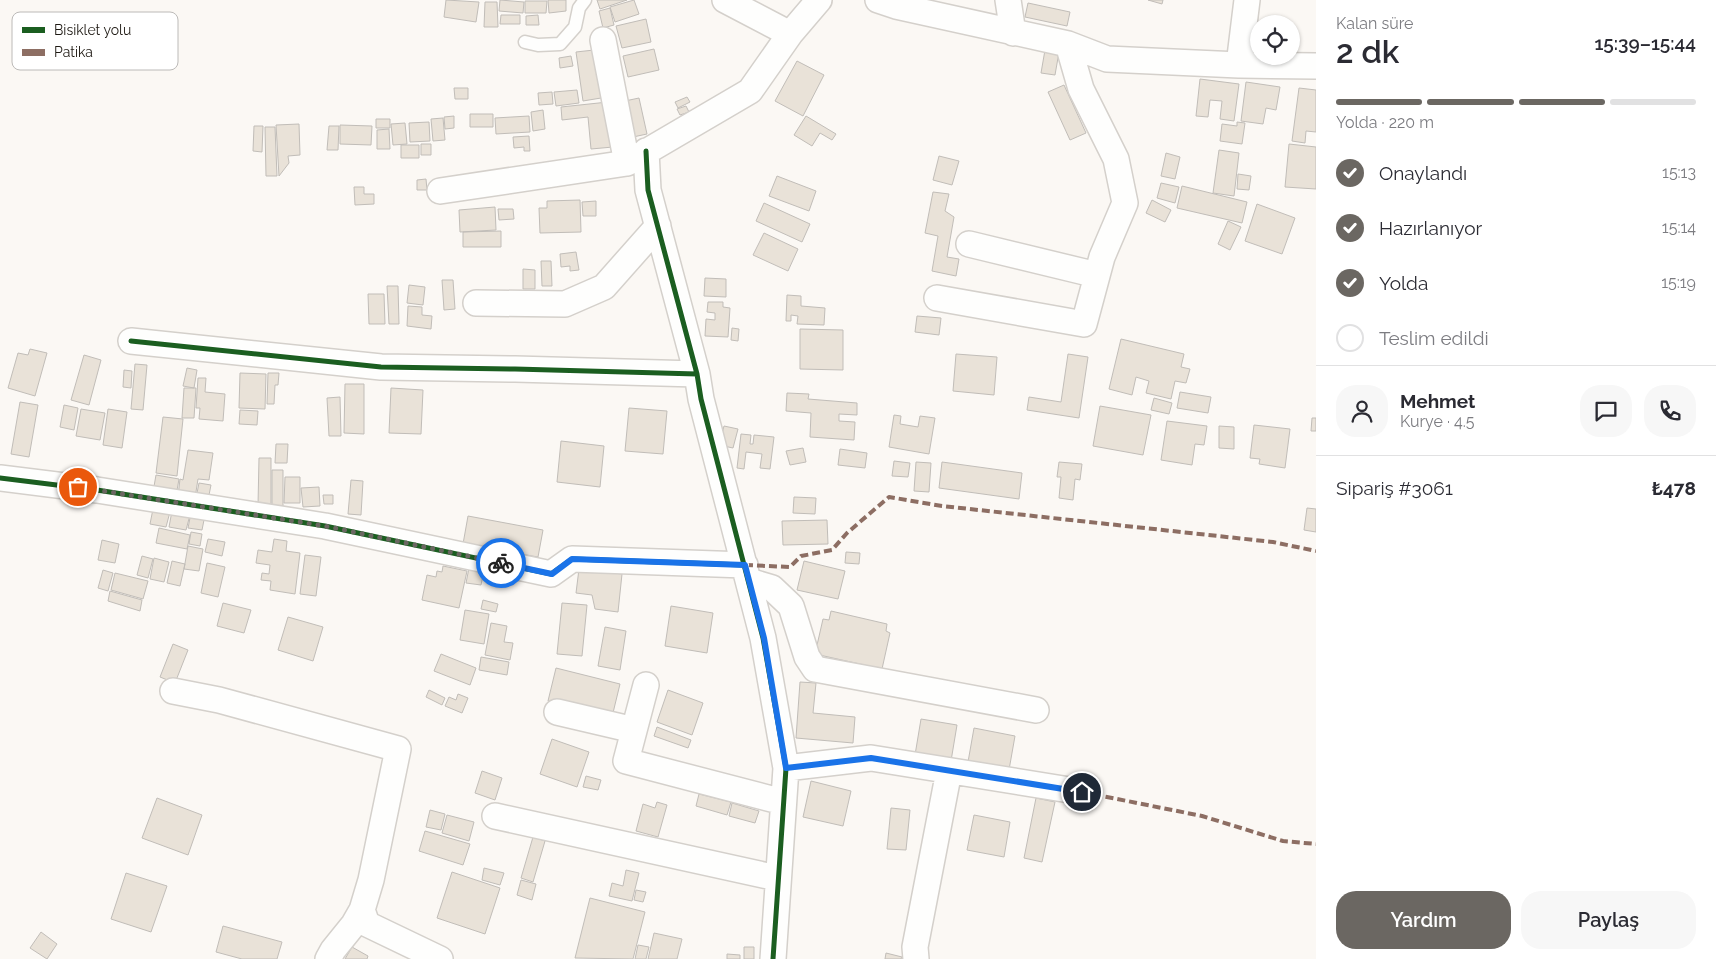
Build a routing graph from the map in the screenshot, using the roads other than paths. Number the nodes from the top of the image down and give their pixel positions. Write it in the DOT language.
graph roads {
  1 [pos="585,0"];
  2 [pos="725,0"];
  3 [pos="819,0"];
  4 [pos="878,0"];
  5 [pos="1008,0"];
  6 [pos="1247,0"];
  7 [pos="1013,33"];
  8 [pos="790,34"];
  9 [pos="603,40"];
  10 [pos="525,42"];
  11 [pos="1068,44"];
  12 [pos="1239,64"];
  13 [pos="1316,66"];
  14 [pos="636,157"];
  15 [pos="440,191"];
  16 [pos="658,226"];
  17 [pos="969,244"];
  18 [pos="1097,275"];
  19 [pos="937,298"];
  20 [pos="476,303"];
  21 [pos="131,341"];
  22 [pos="697,374"];
  23 [pos="0,478"];
  24 [pos="747,573"];
  25 [pos="646,685"];
  26 [pos="173,691"];
  27 [pos="1036,710"];
  28 [pos="557,712"];
  29 [pos="634,730"];
  30 [pos="786,768"];
  31 [pos="949,771"];
  32 [pos="1082,792"];
  33 [pos="783,802"];
  34 [pos="494,816"];
  35 [pos="777,878"];
  36 [pos="362,910"];
  37 [pos="328,959"];
  38 [pos="440,959"];
  39 [pos="773,959"];
  40 [pos="916,959"];
  1 -- 10 [label="lane"];
  2 -- 8 [label="street"];
  3 -- 8 [label="street"];
  4 -- 7 [label="street"];
  5 -- 7 [label="street"];
  6 -- 12 [label="street"];
  7 -- 11 [label="street"];
  8 -- 14 [label="street"];
  9 -- 14 [label="street"];
  11 -- 12 [label="street"];
  11 -- 18 [label="street"];
  12 -- 13 [label="street"];
  14 -- 15 [label="street"];
  14 -- 16 [label="street"];
  16 -- 20 [label="street"];
  16 -- 22 [label="street"];
  17 -- 18 [label="street"];
  18 -- 19 [label="street"];
  21 -- 22 [label="street"];
  22 -- 24 [label="street"];
  23 -- 24 [label="street"];
  24 -- 27 [label="street"];
  24 -- 30 [label="street"];
  25 -- 29 [label="street"];
  26 -- 36 [label="street"];
  28 -- 29 [label="street"];
  29 -- 33 [label="street"];
  30 -- 31 [label="street"];
  30 -- 33 [label="street"];
  31 -- 32 [label="street"];
  31 -- 40 [label="street"];
  33 -- 35 [label="street"];
  34 -- 35 [label="street"];
  35 -- 39 [label="street"];
  36 -- 37 [label="street"];
  36 -- 38 [label="street"];
}
